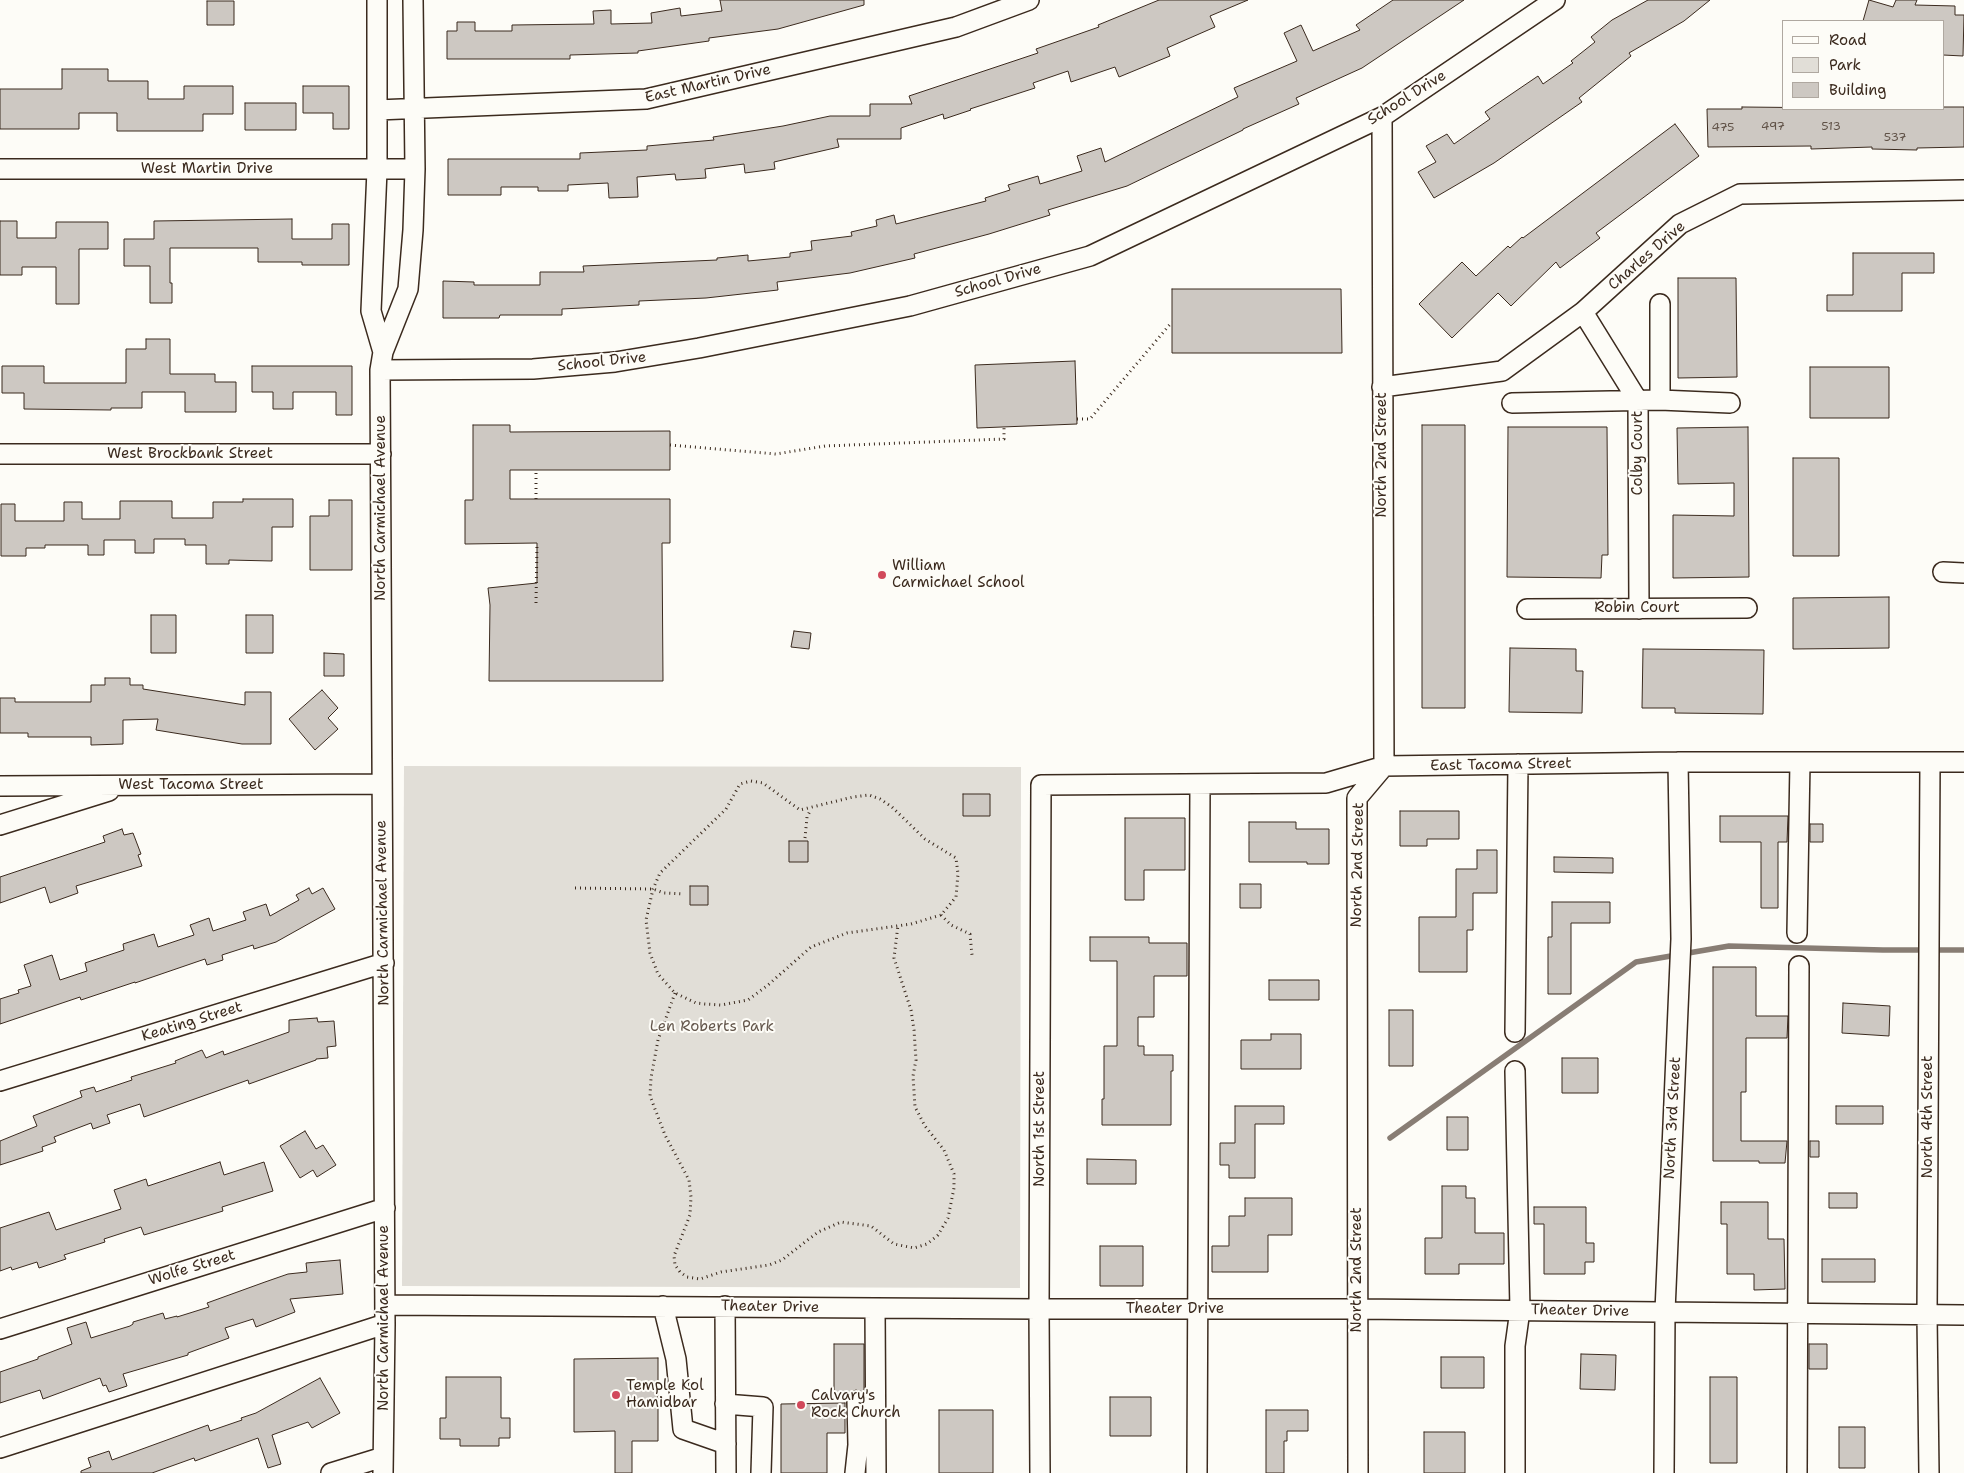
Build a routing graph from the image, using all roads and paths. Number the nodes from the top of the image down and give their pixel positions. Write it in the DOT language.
graph roads {
  1 [pos="377,0"];
  2 [pos="413,0"];
  3 [pos="1029,0"];
  4 [pos="1555,0"];
  5 [pos="414,109"];
  6 [pos="377,110"];
  7 [pos="1382,117"];
  8 [pos="0,169"];
  9 [pos="414,169"];
  10 [pos="378,170"];
  11 [pos="1964,190"];
  12 [pos="1660,304"];
  13 [pos="1584,312"];
  14 [pos="1172,322"];
  15 [pos="382,361"];
  16 [pos="1382,387"];
  17 [pos="1660,400"];
  18 [pos="1638,401"];
  19 [pos="1512,403"];
  20 [pos="1730,403"];
  21 [pos="1077,419"];
  22 [pos="1004,426"];
  23 [pos="670,445"];
  24 [pos="0,454"];
  25 [pos="381,454"];
  26 [pos="536,470"];
  27 [pos="536,499"];
  28 [pos="536,543"];
  29 [pos="1943,572"];
  30 [pos="1964,573"];
  31 [pos="536,603"];
  32 [pos="1639,608"];
  33 [pos="1747,608"];
  34 [pos="1527,609"];
  35 [pos="1678,762"];
  36 [pos="1800,762"];
  37 [pos="1930,762"];
  38 [pos="1964,762"];
  39 [pos="1518,764"];
  40 [pos="1384,766"];
  41 [pos="382,784"];
  42 [pos="1200,784"];
  43 [pos="128,785"];
  44 [pos="1041,785"];
  45 [pos="0,786"];
  46 [pos="811,808"];
  47 [pos="0,825"];
  48 [pos="805,838"];
  49 [pos="575,888"];
  50 [pos="653,889"];
  51 [pos="684,894"];
  52 [pos="941,915"];
  53 [pos="898,925"];
  54 [pos="1797,933"];
  55 [pos="972,955"];
  56 [pos="384,963"];
  57 [pos="1798,966"];
  58 [pos="675,993"];
  59 [pos="1516,1032"];
  60 [pos="1515,1071"];
  61 [pos="0,1081"];
  62 [pos="384,1208"];
  63 [pos="385,1305"];
  64 [pos="663,1306"];
  65 [pos="725,1306"];
  66 [pos="875,1308"];
  67 [pos="1039,1309"];
  68 [pos="1198,1309"];
  69 [pos="1357,1309"];
  70 [pos="1520,1310"];
  71 [pos="1665,1311"];
  72 [pos="1798,1313"];
  73 [pos="1927,1315"];
  74 [pos="1964,1315"];
  75 [pos="385,1324"];
  76 [pos="0,1329"];
  77 [pos="858,1401"];
  78 [pos="725,1404"];
  79 [pos="726,1444"];
  80 [pos="0,1448"];
  81 [pos="383,1465"];
  82 [pos="331,1473"];
  83 [pos="726,1473"];
  84 [pos="761,1473"];
  85 [pos="855,1473"];
  86 [pos="876,1473"];
  87 [pos="1040,1473"];
  88 [pos="1197,1473"];
  89 [pos="1358,1473"];
  90 [pos="1515,1473"];
  91 [pos="1664,1473"];
  92 [pos="1797,1473"];
  93 [pos="1929,1473"];
  1 -- 6 [label="street, North Carmichael Avenue"];
  2 -- 5 [label="street, North Carmichael Avenue"];
  3 -- 5 [label="street, East Martin Drive"];
  4 -- 7 [label="street, School Drive"];
  5 -- 6 [label="street, East Martin Drive"];
  5 -- 9 [label="street, North Carmichael Avenue"];
  6 -- 10 [label="street, North Carmichael Avenue"];
  7 -- 15 [label="street, School Drive"];
  7 -- 16 [label="street, North 2nd Street"];
  8 -- 10 [label="street, West Martin Drive"];
  9 -- 10 [label="street, West Martin Drive"];
  9 -- 15 [label="street, North Carmichael Avenue"];
  10 -- 15 [label="street, North Carmichael Avenue"];
  11 -- 13 [label="street, Charles Drive"];
  12 -- 17 [label="street"];
  13 -- 16 [label="street, Charles Drive"];
  13 -- 18 [label="street, Colby Court"];
  14 -- 21 [label="path"];
  15 -- 25 [label="street, North Carmichael Avenue"];
  16 -- 40 [label="street, North 2nd Street"];
  17 -- 18 [label="street"];
  17 -- 20 [label="street"];
  18 -- 19 [label="street"];
  18 -- 32 [label="street, Colby Court"];
  22 -- 23 [label="path"];
  24 -- 25 [label="street, West Brockbank Street"];
  25 -- 41 [label="street, North Carmichael Avenue"];
  26 -- 27 [label="path"];
  28 -- 31 [label="path"];
  29 -- 30 [label="street"];
  32 -- 33 [label="street, Robin Court"];
  32 -- 34 [label="street, Robin Court"];
  35 -- 36 [label="street, East Tacoma Street"];
  35 -- 39 [label="street, East Tacoma Street"];
  35 -- 71 [label="street, North 3rd Street"];
  36 -- 37 [label="street, East Tacoma Street"];
  36 -- 54 [label="street"];
  37 -- 38 [label="street, East Tacoma Street"];
  37 -- 73 [label="street, North 4th Street"];
  39 -- 40 [label="street, East Tacoma Street"];
  39 -- 59 [label="street"];
  40 -- 42 [label="street, East Tacoma Street"];
  40 -- 69 [label="street, North 2nd Street"];
  41 -- 43 [label="street, West Tacoma Street"];
  41 -- 56 [label="street, North Carmichael Avenue"];
  42 -- 44 [label="street, East Tacoma Street"];
  42 -- 68 [label="street"];
  43 -- 45 [label="street, West Tacoma Street"];
  43 -- 47 [label="street"];
  44 -- 67 [label="street, North 1st Street"];
  46 -- 48 [label="path"];
  46 -- 50 [label="path"];
  46 -- 52 [label="path"];
  49 -- 50 [label="path"];
  50 -- 51 [label="path"];
  50 -- 58 [label="path"];
  52 -- 53 [label="path"];
  52 -- 55 [label="path"];
  53 -- 58 [label="path"];
  53 -- 58 [label="path"];
  56 -- 61 [label="street, Keating Street"];
  56 -- 62 [label="street, North Carmichael Avenue"];
  57 -- 72 [label="street"];
  60 -- 70 [label="street"];
  62 -- 63 [label="street, North Carmichael Avenue"];
  62 -- 76 [label="street, Wolfe Street"];
  63 -- 64 [label="street, Theater Drive"];
  63 -- 75 [label="street, North Carmichael Avenue"];
  64 -- 65 [label="street, Theater Drive"];
  64 -- 79 [label="street"];
  65 -- 66 [label="street, Theater Drive"];
  65 -- 78 [label="street"];
  66 -- 67 [label="street, Theater Drive"];
  66 -- 86 [label="street"];
  67 -- 68 [label="street, Theater Drive"];
  67 -- 87 [label="street, North 1st Street"];
  68 -- 69 [label="street, Theater Drive"];
  68 -- 88 [label="street"];
  69 -- 70 [label="street, Theater Drive"];
  69 -- 89 [label="street, North 2nd Street"];
  70 -- 71 [label="street, Theater Drive"];
  70 -- 90 [label="street"];
  71 -- 72 [label="street, Theater Drive"];
  71 -- 91 [label="street, North 3rd Street"];
  72 -- 73 [label="street, Theater Drive"];
  72 -- 92 [label="street"];
  73 -- 74 [label="street, Theater Drive"];
  73 -- 93 [label="street, North 4th Street"];
  75 -- 80 [label="street"];
  75 -- 81 [label="street, North Carmichael Avenue"];
  77 -- 85 [label="street"];
  78 -- 79 [label="street"];
  78 -- 84 [label="street"];
  79 -- 83 [label="street"];
  81 -- 82 [label="street"];
}
